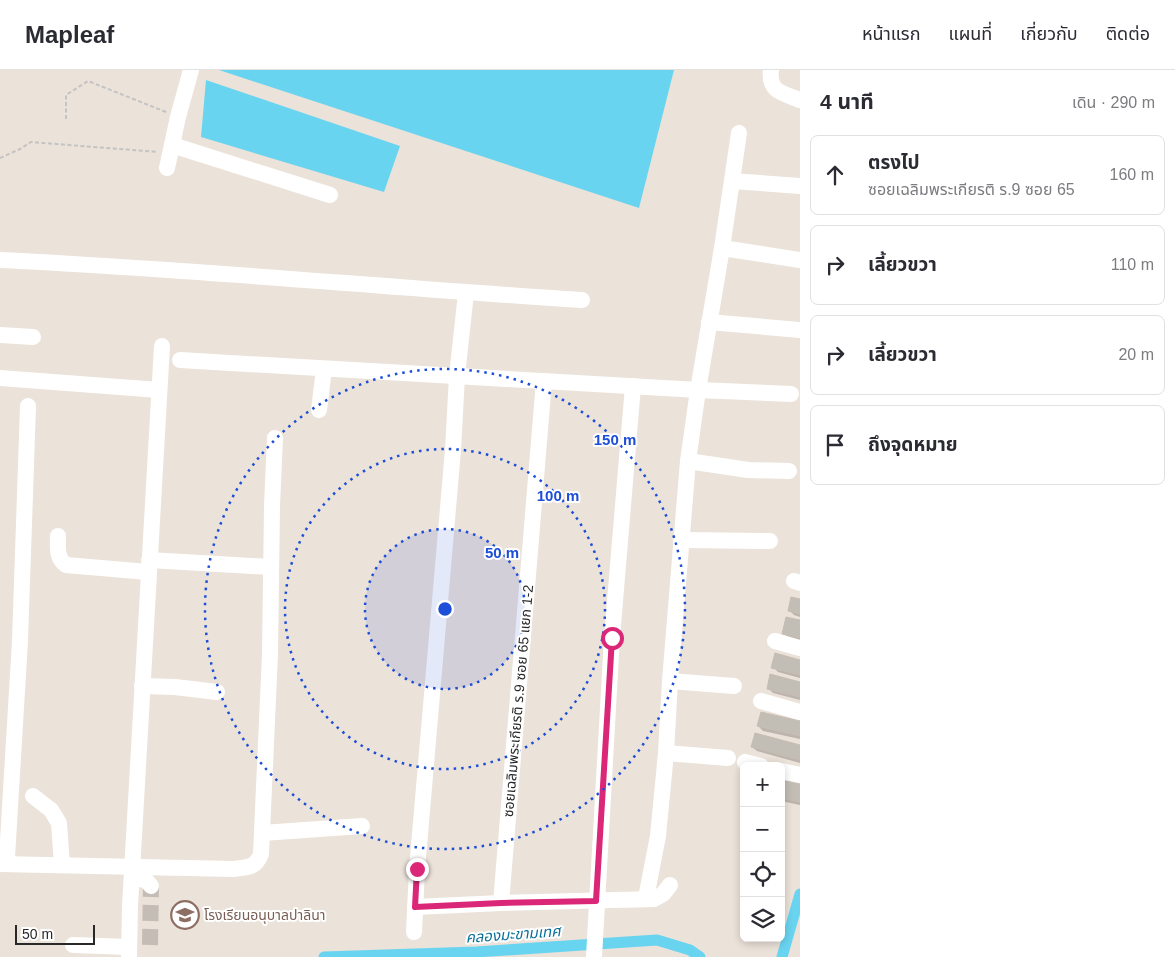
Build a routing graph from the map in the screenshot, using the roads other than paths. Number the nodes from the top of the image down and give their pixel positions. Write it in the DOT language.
graph roads {
  1 [pos="191,70"];
  2 [pos="771,70"];
  3 [pos="800,100"];
  4 [pos="739,133"];
  5 [pos="732,181"];
  6 [pos="800,186"];
  7 [pos="330,195"];
  8 [pos="722,248"];
  9 [pos="0,260"];
  10 [pos="800,260"];
  11 [pos="466,293"];
  12 [pos="582,300"];
  13 [pos="709,322"];
  14 [pos="800,330"];
  15 [pos="0,335"];
  16 [pos="33,337"];
  17 [pos="162,346"];
  18 [pos="180,360"];
  19 [pos="324,369"];
  20 [pos="457,376"];
  21 [pos="0,378"];
  22 [pos="544,381"];
  23 [pos="633,386"];
  24 [pos="159,390"];
  25 [pos="698,390"];
  26 [pos="791,394"];
  27 [pos="28,406"];
  28 [pos="319,410"];
  29 [pos="275,438"];
  30 [pos="688,461"];
  31 [pos="789,471"];
  32 [pos="58,536"];
  33 [pos="682,540"];
  34 [pos="770,541"];
  35 [pos="148,566"];
  36 [pos="271,567"];
  37 [pos="776,641"];
  38 [pos="800,648"];
  39 [pos="670,682"];
  40 [pos="142,686"];
  41 [pos="734,686"];
  42 [pos="217,692"];
  43 [pos="761,701"];
  44 [pos="800,712"];
  45 [pos="666,753"];
  46 [pos="728,758"];
  47 [pos="785,772"];
  48 [pos="800,776"];
  49 [pos="33,796"];
  50 [pos="362,826"];
  51 [pos="262,834"];
  52 [pos="6,864"];
  53 [pos="62,865"];
  54 [pos="132,872"];
  55 [pos="670,885"];
  56 [pos="151,886"];
  57 [pos="646,898"];
  58 [pos="596,901"];
  59 [pos="501,903"];
  60 [pos="415,907"];
  61 [pos="414,932"];
  62 [pos="73,944"];
  63 [pos="129,953"];
  64 [pos="594,955"];
  1 -- 7 [label="street"];
  2 -- 3 [label="street"];
  4 -- 5 [label="street"];
  5 -- 6 [label="street"];
  5 -- 8 [label="street"];
  8 -- 10 [label="street"];
  8 -- 13 [label="street"];
  9 -- 11 [label="street"];
  11 -- 12 [label="street"];
  11 -- 20 [label="street"];
  13 -- 14 [label="street"];
  13 -- 25 [label="street"];
  15 -- 16 [label="street"];
  17 -- 24 [label="street"];
  18 -- 19 [label="street"];
  19 -- 20 [label="street"];
  19 -- 28 [label="street"];
  20 -- 22 [label="street"];
  20 -- 60 [label="street"];
  21 -- 24 [label="street"];
  22 -- 23 [label="street"];
  22 -- 59 [label="street, ซอยเฉลิมพระเกียรติ ร.9 ซอย 65 แยก 1-2"];
  23 -- 25 [label="street"];
  23 -- 58 [label="street"];
  24 -- 35 [label="street"];
  25 -- 26 [label="street"];
  25 -- 30 [label="street"];
  27 -- 52 [label="street"];
  29 -- 36 [label="street"];
  30 -- 31 [label="street"];
  30 -- 33 [label="street"];
  32 -- 35 [label="street"];
  33 -- 34 [label="street"];
  33 -- 39 [label="street"];
  35 -- 36 [label="street"];
  35 -- 40 [label="street"];
  36 -- 51 [label="street"];
  37 -- 38 [label="street"];
  39 -- 41 [label="street"];
  39 -- 45 [label="street"];
  40 -- 42 [label="street"];
  40 -- 54 [label="street"];
  43 -- 44 [label="street"];
  45 -- 46 [label="street"];
  45 -- 57 [label="street"];
  47 -- 48 [label="street"];
  49 -- 53 [label="street"];
  50 -- 51 [label="street"];
  51 -- 54 [label="street"];
  52 -- 53 [label="street"];
  53 -- 54 [label="street"];
  54 -- 56 [label="street"];
  54 -- 63 [label="street"];
  55 -- 57 [label="street"];
  57 -- 58 [label="street"];
  58 -- 59 [label="street"];
  58 -- 64 [label="street"];
  59 -- 60 [label="street"];
  60 -- 61 [label="street"];
  62 -- 63 [label="street"];
}
